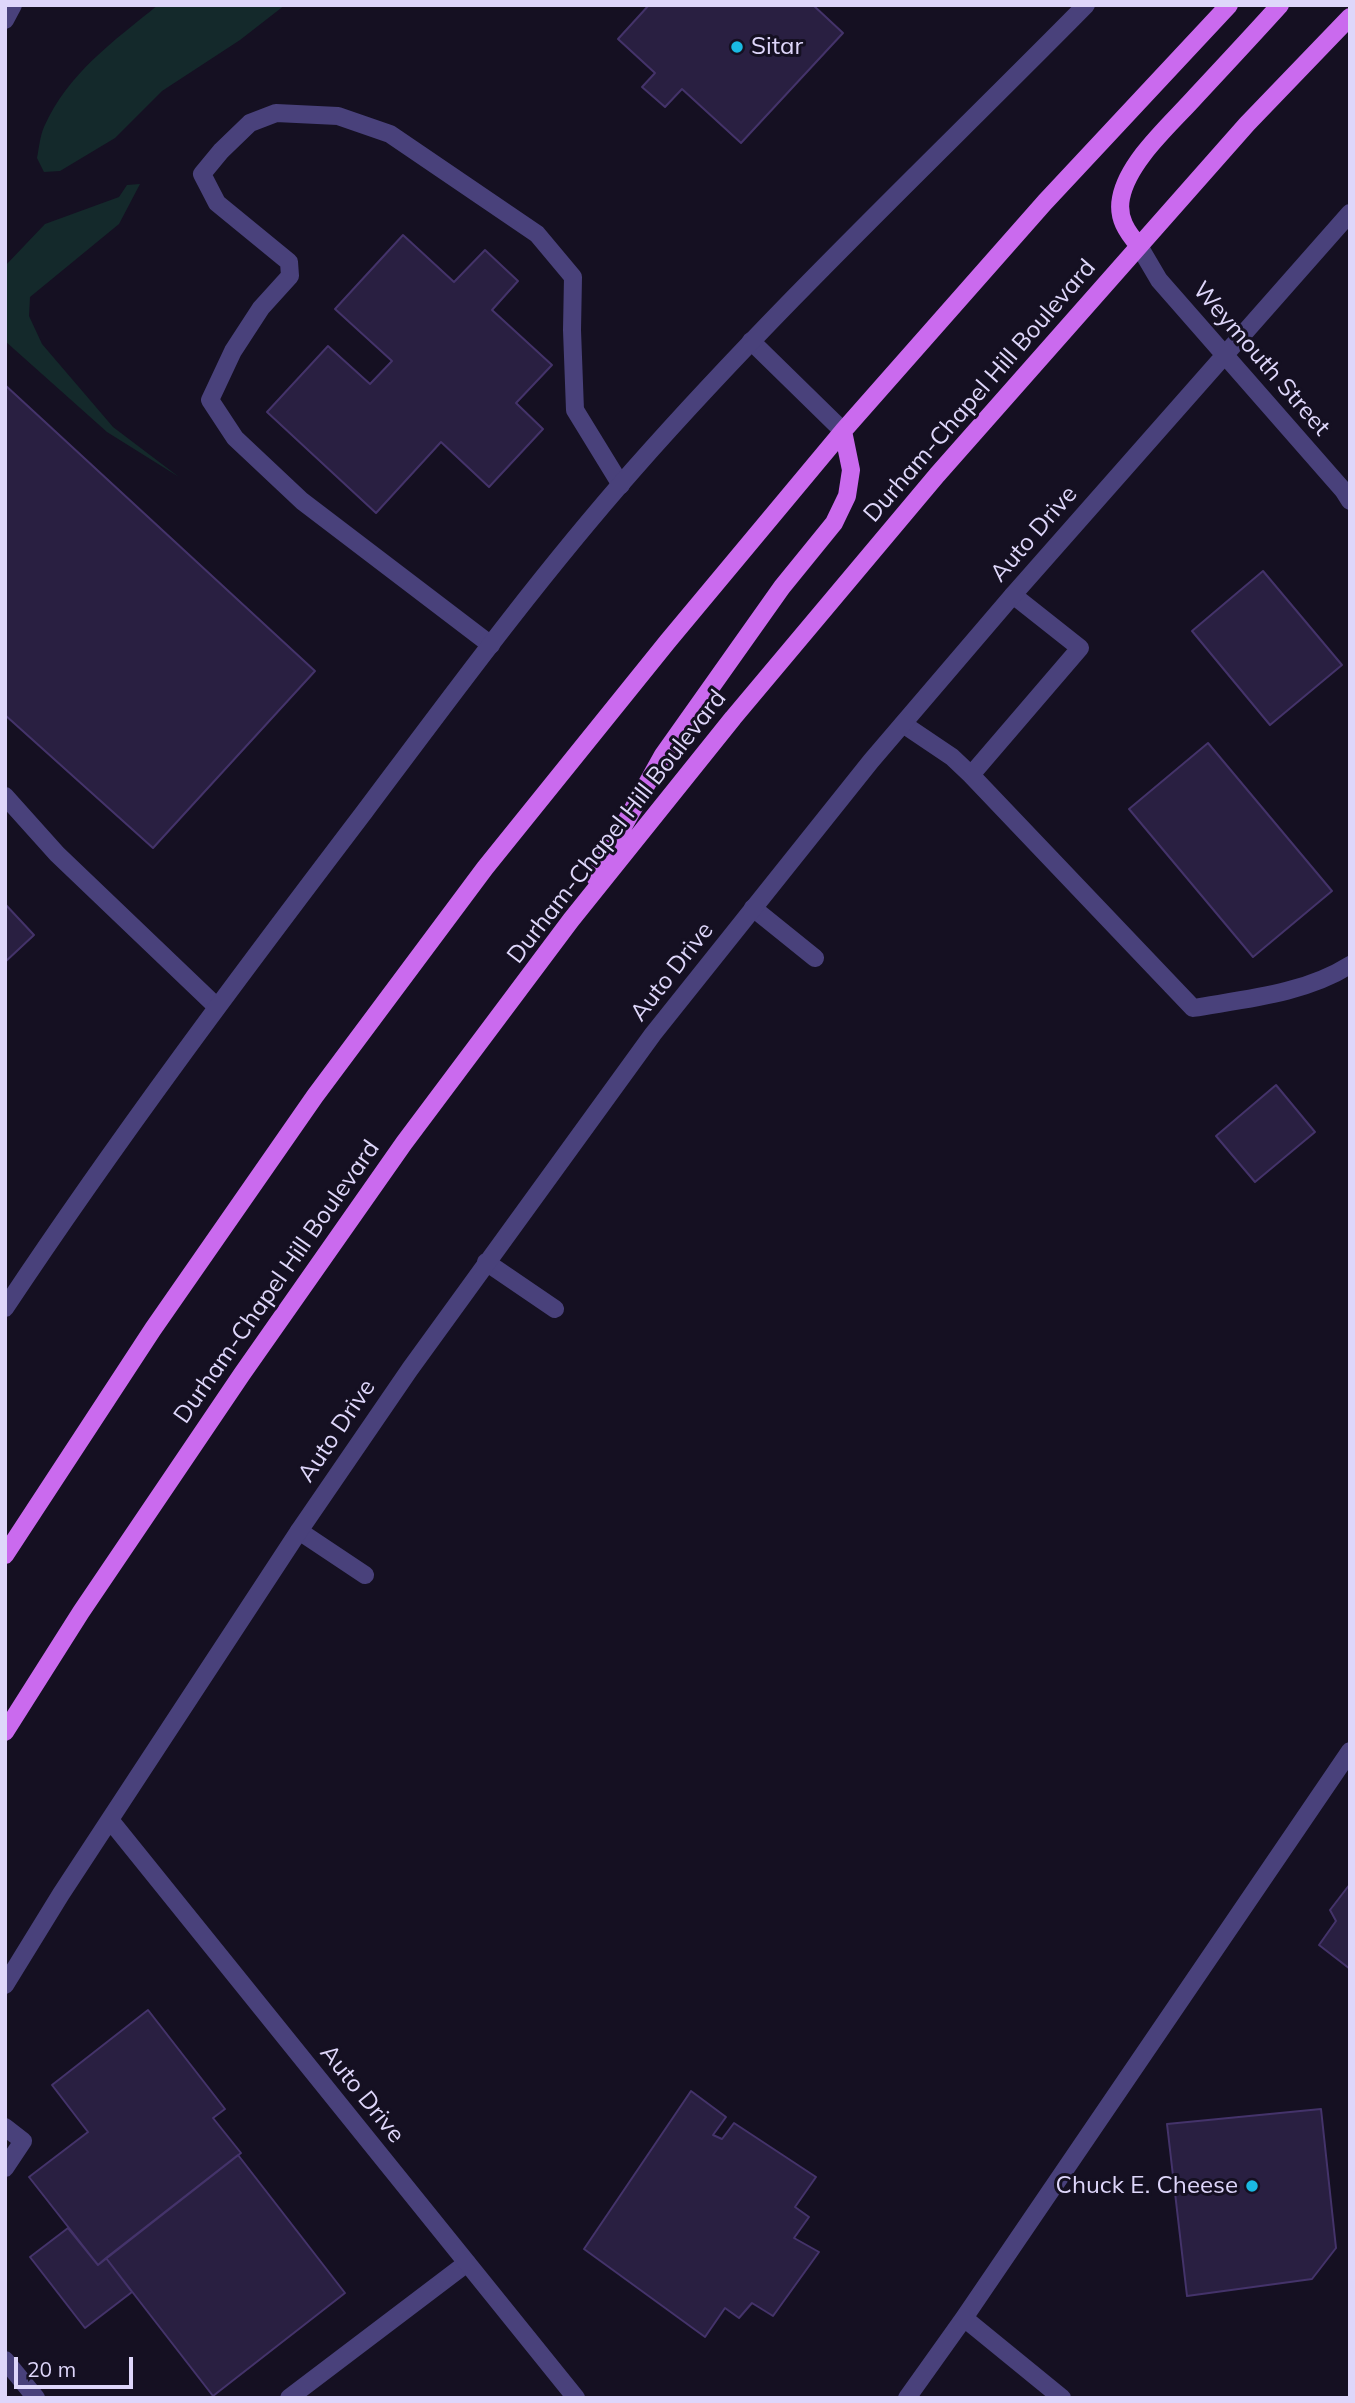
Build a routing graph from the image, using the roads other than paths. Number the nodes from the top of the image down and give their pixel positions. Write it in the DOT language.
graph roads {
  1 [pos="13,5"];
  2 [pos="1086,5"];
  3 [pos="1229,5"];
  4 [pos="1280,5"];
  5 [pos="1350,17"];
  6 [pos="5,20"];
  7 [pos="1350,213"];
  8 [pos="1139,246"];
  9 [pos="751,341"];
  10 [pos="1225,356"];
  11 [pos="843,431"];
  12 [pos="621,485"];
  13 [pos="1350,501"];
  14 [pos="1013,595"];
  15 [pos="491,645"];
  16 [pos="903,724"];
  17 [pos="971,775"];
  18 [pos="5,796"];
  19 [pos="753,908"];
  20 [pos="571,920"];
  21 [pos="815,958"];
  22 [pos="1350,965"];
  23 [pos="216,1007"];
  24 [pos="486,1262"];
  25 [pos="5,1308"];
  26 [pos="555,1309"];
  27 [pos="299,1531"];
  28 [pos="5,1555"];
  29 [pos="365,1575"];
  30 [pos="5,1732"];
  31 [pos="1350,1751"];
  32 [pos="110,1820"];
  33 [pos="5,1985"];
  34 [pos="5,2127"];
  35 [pos="5,2168"];
  36 [pos="467,2263"];
  37 [pos="964,2318"];
  38 [pos="5,2360"];
  39 [pos="299,2395"];
  40 [pos="36,2398"];
  41 [pos="576,2398"];
  42 [pos="907,2398"];
  43 [pos="1062,2398"];
  1 -- 6 [label="street"];
  2 -- 9 [label="street"];
  3 -- 11 [label="main road"];
  4 -- 8 [label="main road"];
  5 -- 8 [label="main road, Durham-Chapel Hill Boulevard"];
  7 -- 10 [label="street, Auto Drive"];
  8 -- 10 [label="street, Weymouth Street"];
  8 -- 20 [label="main road, Durham-Chapel Hill Boulevard"];
  9 -- 11 [label="street"];
  9 -- 12 [label="street"];
  10 -- 13 [label="street, Weymouth Street"];
  10 -- 14 [label="street, Auto Drive"];
  11 -- 20 [label="main road"];
  11 -- 28 [label="main road"];
  12 -- 15 [label="street"];
  12 -- 15 [label="street"];
  14 -- 16 [label="street, Auto Drive"];
  14 -- 17 [label="street"];
  15 -- 23 [label="street"];
  16 -- 17 [label="street"];
  16 -- 19 [label="street, Auto Drive"];
  17 -- 22 [label="street"];
  18 -- 23 [label="street"];
  19 -- 21 [label="street"];
  19 -- 24 [label="street, Auto Drive"];
  20 -- 30 [label="main road, Durham-Chapel Hill Boulevard"];
  23 -- 25 [label="street"];
  24 -- 26 [label="street"];
  24 -- 27 [label="street, Auto Drive"];
  27 -- 29 [label="street"];
  27 -- 32 [label="street, Auto Drive"];
  31 -- 37 [label="street"];
  32 -- 33 [label="street, Auto Drive"];
  32 -- 36 [label="street, Auto Drive"];
  34 -- 35 [label="street"];
  36 -- 39 [label="street"];
  36 -- 41 [label="street, Auto Drive"];
  37 -- 42 [label="street"];
  37 -- 43 [label="street"];
  38 -- 40 [label="street"];
}
